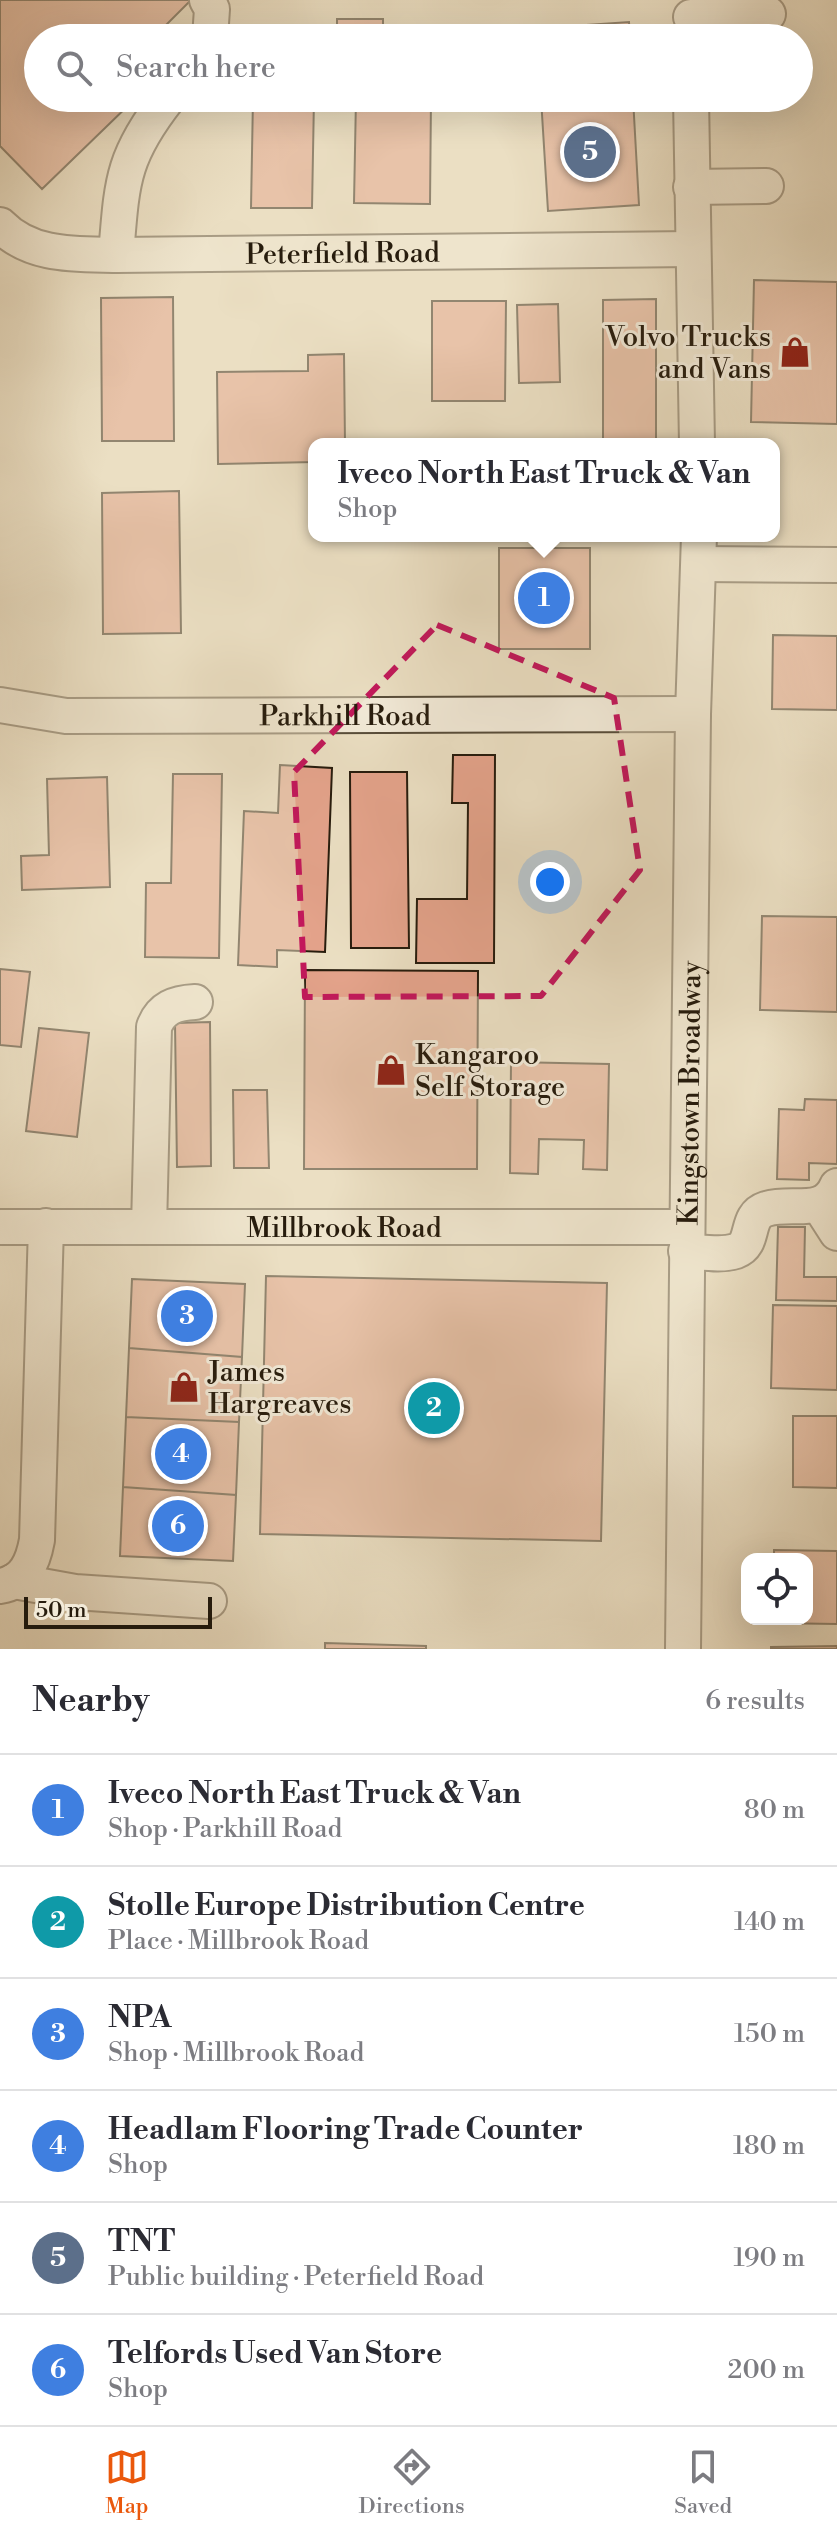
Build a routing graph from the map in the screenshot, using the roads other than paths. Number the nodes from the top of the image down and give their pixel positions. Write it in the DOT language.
graph roads {
  1 [pos="207,0"];
  2 [pos="768,14"];
  3 [pos="691,18"];
  4 [pos="211,24"];
  5 [pos="157,112"];
  6 [pos="691,112"];
  7 [pos="766,186"];
  8 [pos="691,187"];
  9 [pos="0,225"];
  10 [pos="692,249"];
  11 [pos="116,255"];
  12 [pos="697,438"];
  13 [pos="700,550"];
  14 [pos="837,565"];
  15 [pos="0,705"];
  16 [pos="693,714"];
  17 [pos="195,1002"];
  18 [pos="831,1208"];
  19 [pos="46,1226"];
  20 [pos="0,1227"];
  21 [pos="149,1227"];
  22 [pos="686,1239"];
  23 [pos="7,1584"];
  24 [pos="209,1601"];
  25 [pos="683,1649"];
  1 -- 4 [label="street"];
  2 -- 3 [label="street"];
  5 -- 11 [label="street"];
  6 -- 8 [label="street"];
  7 -- 8 [label="street"];
  8 -- 10 [label="street"];
  9 -- 11 [label="street, Peterfield Road"];
  10 -- 11 [label="street, Peterfield Road"];
  10 -- 12 [label="street"];
  13 -- 14 [label="street"];
  13 -- 16 [label="street, Kingstown Broadway"];
  15 -- 16 [label="street, Parkhill Road"];
  16 -- 22 [label="street, Kingstown Broadway"];
  17 -- 21 [label="street"];
  18 -- 22 [label="street, Millbrook Road"];
  19 -- 20 [label="street, Millbrook Road"];
  19 -- 21 [label="street, Millbrook Road"];
  19 -- 23 [label="street"];
  21 -- 22 [label="street, Millbrook Road"];
  22 -- 25 [label="street, Kingstown Broadway"];
  23 -- 24 [label="street"];
}
